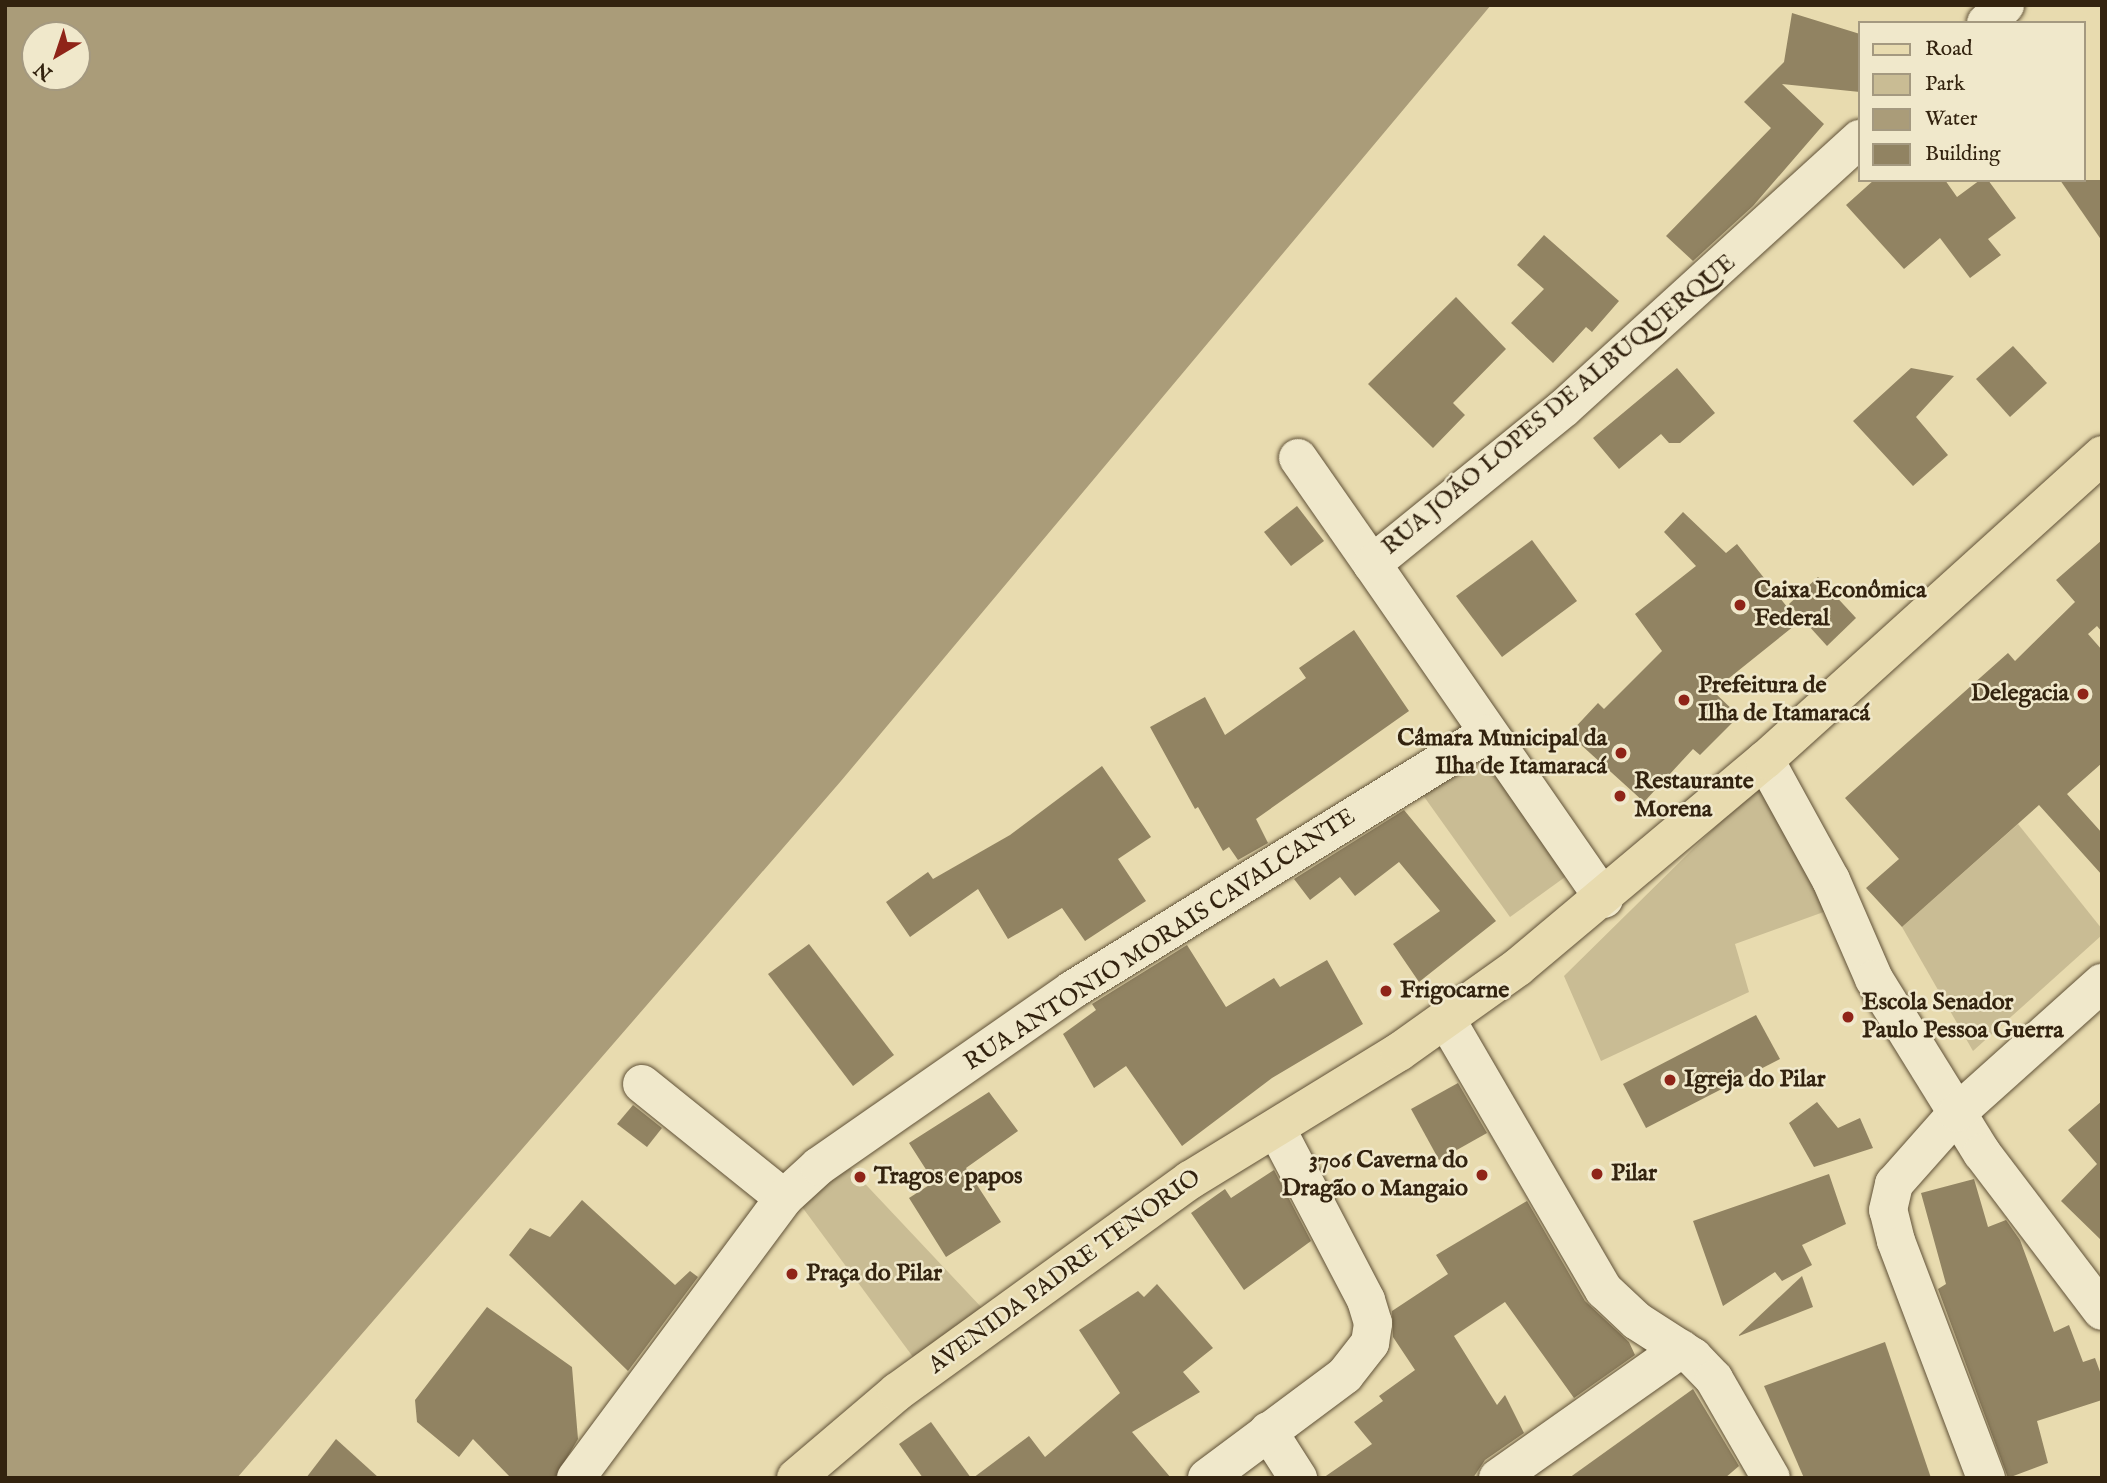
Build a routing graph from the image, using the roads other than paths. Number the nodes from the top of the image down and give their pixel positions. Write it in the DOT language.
graph roads {
  1 [pos="2005,5"];
  2 [pos="1988,21"];
  3 [pos="1858,141"];
  4 [pos="2102,456"];
  5 [pos="1298,458"];
  6 [pos="1372,564"];
  7 [pos="1486,734"];
  8 [pos="1765,760"];
  9 [pos="1604,899"];
  10 [pos="2102,983"];
  11 [pos="1446,1019"];
  12 [pos="642,1084"];
  13 [pos="1956,1113"];
  14 [pos="1276,1128"];
  15 [pos="784,1198"];
  16 [pos="2102,1311"];
  17 [pos="1681,1349"];
  18 [pos="1268,1431"];
  19 [pos="576,1478"];
  20 [pos="796,1478"];
  21 [pos="1207,1478"];
  22 [pos="1298,1478"];
  23 [pos="1498,1478"];
  24 [pos="1771,1478"];
  25 [pos="1986,1478"];
  1 -- 2 [label="street"];
  3 -- 6 [label="street, RUA JOÃO LOPES DE ALBUQUERQUE"];
  4 -- 8 [label="main road, AVENIDA PADRE TENORIO"];
  5 -- 6 [label="street"];
  6 -- 7 [label="street, RUA JOÃO LOPES DE ALBUQUERQUE"];
  7 -- 9 [label="street, RUA JOÃO LOPES DE ALBUQUERQUE"];
  7 -- 15 [label="street, RUA ANTONIO MORAIS CAVALCANTE"];
  8 -- 9 [label="main road, AVENIDA PADRE TENORIO"];
  8 -- 13 [label="street"];
  9 -- 11 [label="main road, AVENIDA PADRE TENORIO"];
  10 -- 13 [label="street"];
  11 -- 14 [label="main road, AVENIDA PADRE TENORIO"];
  11 -- 17 [label="street"];
  12 -- 15 [label="street"];
  13 -- 16 [label="street"];
  13 -- 25 [label="street"];
  14 -- 18 [label="street"];
  14 -- 20 [label="main road, AVENIDA PADRE TENORIO"];
  15 -- 19 [label="street, RUA ANTONIO MORAIS CAVALCANTE"];
  17 -- 23 [label="street"];
  17 -- 24 [label="street"];
  18 -- 21 [label="street"];
  18 -- 22 [label="street"];
}
